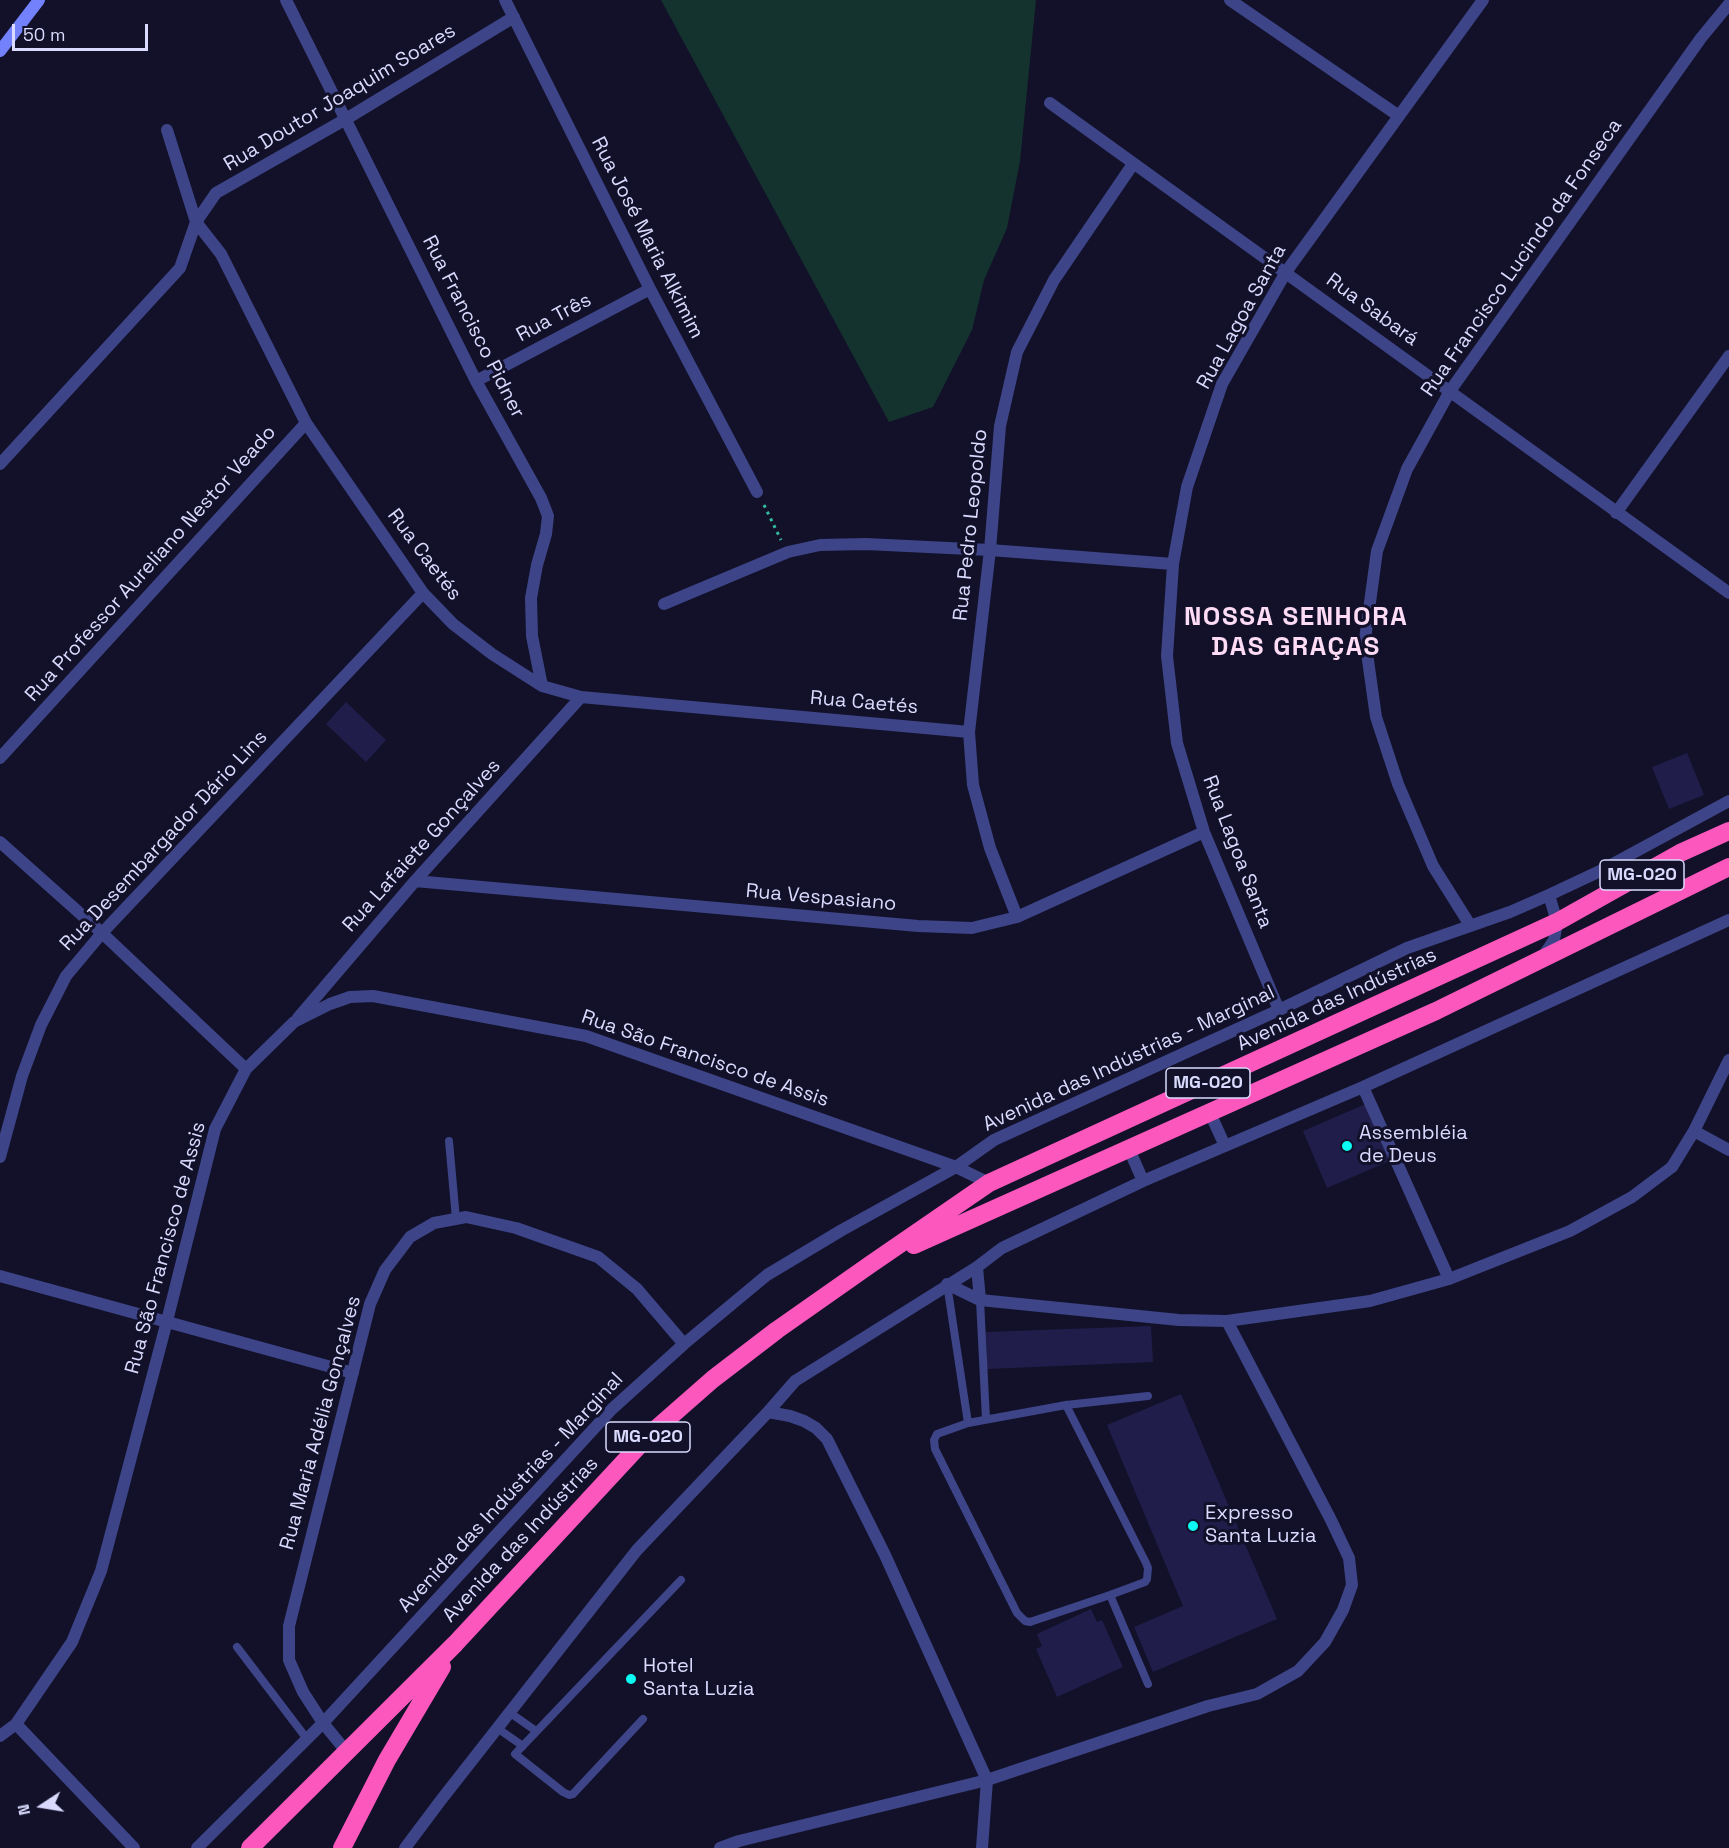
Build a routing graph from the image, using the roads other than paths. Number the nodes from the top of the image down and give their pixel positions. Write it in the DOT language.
graph roads {
  1 [pos="39,0"];
  2 [pos="286,0"];
  3 [pos="505,0"];
  4 [pos="1230,0"];
  5 [pos="1483,0"];
  6 [pos="1729,4"];
  7 [pos="514,17"];
  8 [pos="0,51"];
  9 [pos="1050,103"];
  10 [pos="1399,116"];
  11 [pos="346,119"];
  12 [pos="167,130"];
  13 [pos="1133,164"];
  14 [pos="196,222"];
  15 [pos="1286,272"];
  16 [pos="650,289"];
  17 [pos="1729,356"];
  18 [pos="476,381"];
  19 [pos="1450,391"];
  20 [pos="306,423"];
  21 [pos="0,464"];
  22 [pos="758,492"];
  23 [pos="1616,513"];
  24 [pos="990,550"];
  25 [pos="1173,564"];
  26 [pos="423,593"];
  27 [pos="1729,593"];
  28 [pos="664,604"];
  29 [pos="542,686"];
  30 [pos="582,697"];
  31 [pos="969,732"];
  32 [pos="0,758"];
  33 [pos="1729,801"];
  34 [pos="1729,831"];
  35 [pos="1204,832"];
  36 [pos="0,842"];
  37 [pos="1729,867"];
  38 [pos="415,881"];
  39 [pos="1549,894"];
  40 [pos="1017,917"];
  41 [pos="1729,920"];
  42 [pos="1557,922"];
  43 [pos="1470,925"];
  44 [pos="102,933"];
  45 [pos="1541,958"];
  46 [pos="1279,1011"];
  47 [pos="294,1022"];
  48 [pos="1729,1060"];
  49 [pos="246,1069"];
  50 [pos="1363,1087"];
  51 [pos="1210,1113"];
  52 [pos="1694,1131"];
  53 [pos="449,1141"];
  54 [pos="1225,1146"];
  55 [pos="1129,1149"];
  56 [pos="1729,1150"];
  57 [pos="0,1157"];
  58 [pos="956,1167"];
  59 [pos="1143,1181"];
  60 [pos="989,1183"];
  61 [pos="456,1219"];
  62 [pos="871,1264"];
  63 [pos="977,1267"];
  64 [pos="0,1276"];
  65 [pos="1449,1279"];
  66 [pos="948,1284"];
  67 [pos="980,1300"];
  68 [pos="167,1321"];
  69 [pos="1227,1321"];
  70 [pos="684,1344"];
  71 [pos="353,1373"];
  72 [pos="1148,1396"];
  73 [pos="1066,1405"];
  74 [pos="768,1412"];
  75 [pos="986,1419"];
  76 [pos="968,1423"];
  77 [pos="681,1580"];
  78 [pos="1110,1594"];
  79 [pos="455,1644"];
  80 [pos="237,1647"];
  81 [pos="1148,1684"];
  82 [pos="509,1712"];
  83 [pos="643,1719"];
  84 [pos="323,1723"];
  85 [pos="16,1724"];
  86 [pos="497,1728"];
  87 [pos="536,1731"];
  88 [pos="0,1736"];
  89 [pos="307,1739"];
  90 [pos="523,1746"];
  91 [pos="346,1751"];
  92 [pos="987,1780"];
  93 [pos="134,1848"];
  94 [pos="197,1848"];
  95 [pos="250,1848"];
  96 [pos="342,1848"];
  97 [pos="405,1848"];
  98 [pos="720,1848"];
  99 [pos="982,1848"];
  1 -- 8 [label="main road"];
  2 -- 11 [label="street, Rua Francisco Pidner"];
  3 -- 7 [label="street, Rua José Maria Alkimim"];
  4 -- 10 [label="street"];
  5 -- 10 [label="street, Rua Lagoa Santa"];
  6 -- 19 [label="street, Rua Francisco Lucindo da Fonseca"];
  7 -- 11 [label="street, Rua Doutor Joaquim Soares"];
  7 -- 16 [label="street, Rua José Maria Alkimim"];
  9 -- 13 [label="street, Rua Sabará"];
  10 -- 15 [label="street, Rua Lagoa Santa"];
  11 -- 14 [label="street, Rua Doutor Joaquim Soares"];
  11 -- 18 [label="street, Rua Francisco Pidner"];
  12 -- 14 [label="street, Rua Caetés"];
  13 -- 15 [label="street, Rua Sabará"];
  13 -- 24 [label="street, Rua Pedro Leopoldo"];
  14 -- 20 [label="street, Rua Caetés"];
  14 -- 21 [label="street, Rua Doutor Joaquim Soares"];
  15 -- 19 [label="street, Rua Sabará"];
  15 -- 25 [label="street, Rua Lagoa Santa"];
  16 -- 18 [label="street, Rua Três"];
  16 -- 22 [label="street, Rua José Maria Alkimim"];
  17 -- 23 [label="street"];
  18 -- 29 [label="street, Rua Francisco Pidner"];
  19 -- 23 [label="street, Rua Sabará"];
  19 -- 43 [label="street, Rua Francisco Lucindo da Fonseca"];
  20 -- 26 [label="street, Rua Caetés"];
  20 -- 32 [label="street, Rua Professor Aureliano Nestor Veado"];
  23 -- 27 [label="street, Rua Sabará"];
  24 -- 25 [label="street"];
  24 -- 28 [label="street"];
  24 -- 31 [label="street, Rua Pedro Leopoldo"];
  25 -- 35 [label="street, Rua Lagoa Santa"];
  26 -- 29 [label="street, Rua Caetés"];
  26 -- 44 [label="street, Rua Desembargador Dário Lins"];
  29 -- 30 [label="street, Rua Caetés"];
  30 -- 31 [label="street, Rua Caetés"];
  30 -- 38 [label="street, Rua Lafaiete Gonçalves"];
  31 -- 40 [label="street, Rua Pedro Leopoldo"];
  33 -- 39 [label="street, Avenida das Indústrias - Marginal"];
  34 -- 42 [label="highway, Avenida das Indústrias / MG-020"];
  35 -- 40 [label="street, Rua Vespasiano"];
  35 -- 46 [label="street, Rua Lagoa Santa"];
  36 -- 44 [label="street"];
  37 -- 45 [label="highway, Avenida das Indústrias / MG-020"];
  38 -- 40 [label="street, Rua Vespasiano"];
  38 -- 47 [label="street, Rua Lafaiete Gonçalves"];
  39 -- 42 [label="street"];
  39 -- 43 [label="street, Avenida das Indústrias - Marginal"];
  41 -- 50 [label="street"];
  42 -- 45 [label="street"];
  42 -- 60 [label="highway, Avenida das Indústrias / MG-020"];
  43 -- 46 [label="street, Avenida das Indústrias - Marginal"];
  44 -- 49 [label="street"];
  44 -- 57 [label="street, Rua Desembargador Dário Lins"];
  45 -- 51 [label="highway, Avenida das Indústrias / MG-020"];
  46 -- 58 [label="street, Avenida das Indústrias - Marginal"];
  47 -- 49 [label="street, Rua São Francisco de Assis"];
  47 -- 58 [label="street, Rua São Francisco de Assis"];
  48 -- 52 [label="street"];
  49 -- 68 [label="street, Rua São Francisco de Assis"];
  50 -- 54 [label="street"];
  50 -- 65 [label="street"];
  51 -- 54 [label="street"];
  51 -- 55 [label="highway, Avenida das Indústrias / MG-020"];
  52 -- 56 [label="street"];
  52 -- 65 [label="street"];
  53 -- 61 [label="lane"];
  54 -- 59 [label="street"];
  55 -- 59 [label="street"];
  55 -- 62 [label="highway, Avenida das Indústrias / MG-020"];
  58 -- 60 [label="street, Rua São Francisco de Assis"];
  58 -- 70 [label="street, Avenida das Indústrias - Marginal"];
  59 -- 63 [label="street"];
  60 -- 62 [label="highway, Avenida das Indústrias / MG-020"];
  61 -- 70 [label="street, Rua Maria Adélia Gonçalves"];
  61 -- 71 [label="street, Rua Maria Adélia Gonçalves"];
  62 -- 79 [label="highway, Avenida das Indústrias / MG-020"];
  63 -- 66 [label="street"];
  63 -- 67 [label="street"];
  64 -- 68 [label="street"];
  65 -- 69 [label="street"];
  66 -- 67 [label="street"];
  66 -- 74 [label="street"];
  66 -- 76 [label="lane"];
  67 -- 69 [label="street"];
  67 -- 75 [label="lane"];
  68 -- 71 [label="street"];
  68 -- 85 [label="street, Rua São Francisco de Assis"];
  69 -- 92 [label="street"];
  70 -- 84 [label="street, Avenida das Indústrias - Marginal"];
  71 -- 84 [label="street, Rua Maria Adélia Gonçalves"];
  72 -- 73 [label="lane"];
  73 -- 75 [label="lane"];
  73 -- 78 [label="lane"];
  74 -- 82 [label="street"];
  74 -- 92 [label="street"];
  75 -- 76 [label="lane"];
  76 -- 78 [label="lane"];
  77 -- 87 [label="lane"];
  78 -- 81 [label="lane"];
  79 -- 91 [label="highway, Avenida das Indústrias / MG-020"];
  79 -- 96 [label="highway, Avenida das Indústrias / MG-020"];
  80 -- 89 [label="lane"];
  82 -- 86 [label="street"];
  82 -- 87 [label="lane"];
  83 -- 90 [label="lane"];
  84 -- 89 [label="street, Avenida das Indústrias - Marginal"];
  84 -- 91 [label="street, Rua Maria Adélia Gonçalves"];
  85 -- 88 [label="street, Rua São Francisco de Assis"];
  85 -- 93 [label="street"];
  86 -- 90 [label="lane"];
  86 -- 97 [label="street"];
  87 -- 90 [label="lane"];
  89 -- 94 [label="street, Avenida das Indústrias - Marginal"];
  91 -- 95 [label="highway, Avenida das Indústrias / MG-020"];
  92 -- 98 [label="street"];
  92 -- 99 [label="street"];
}
